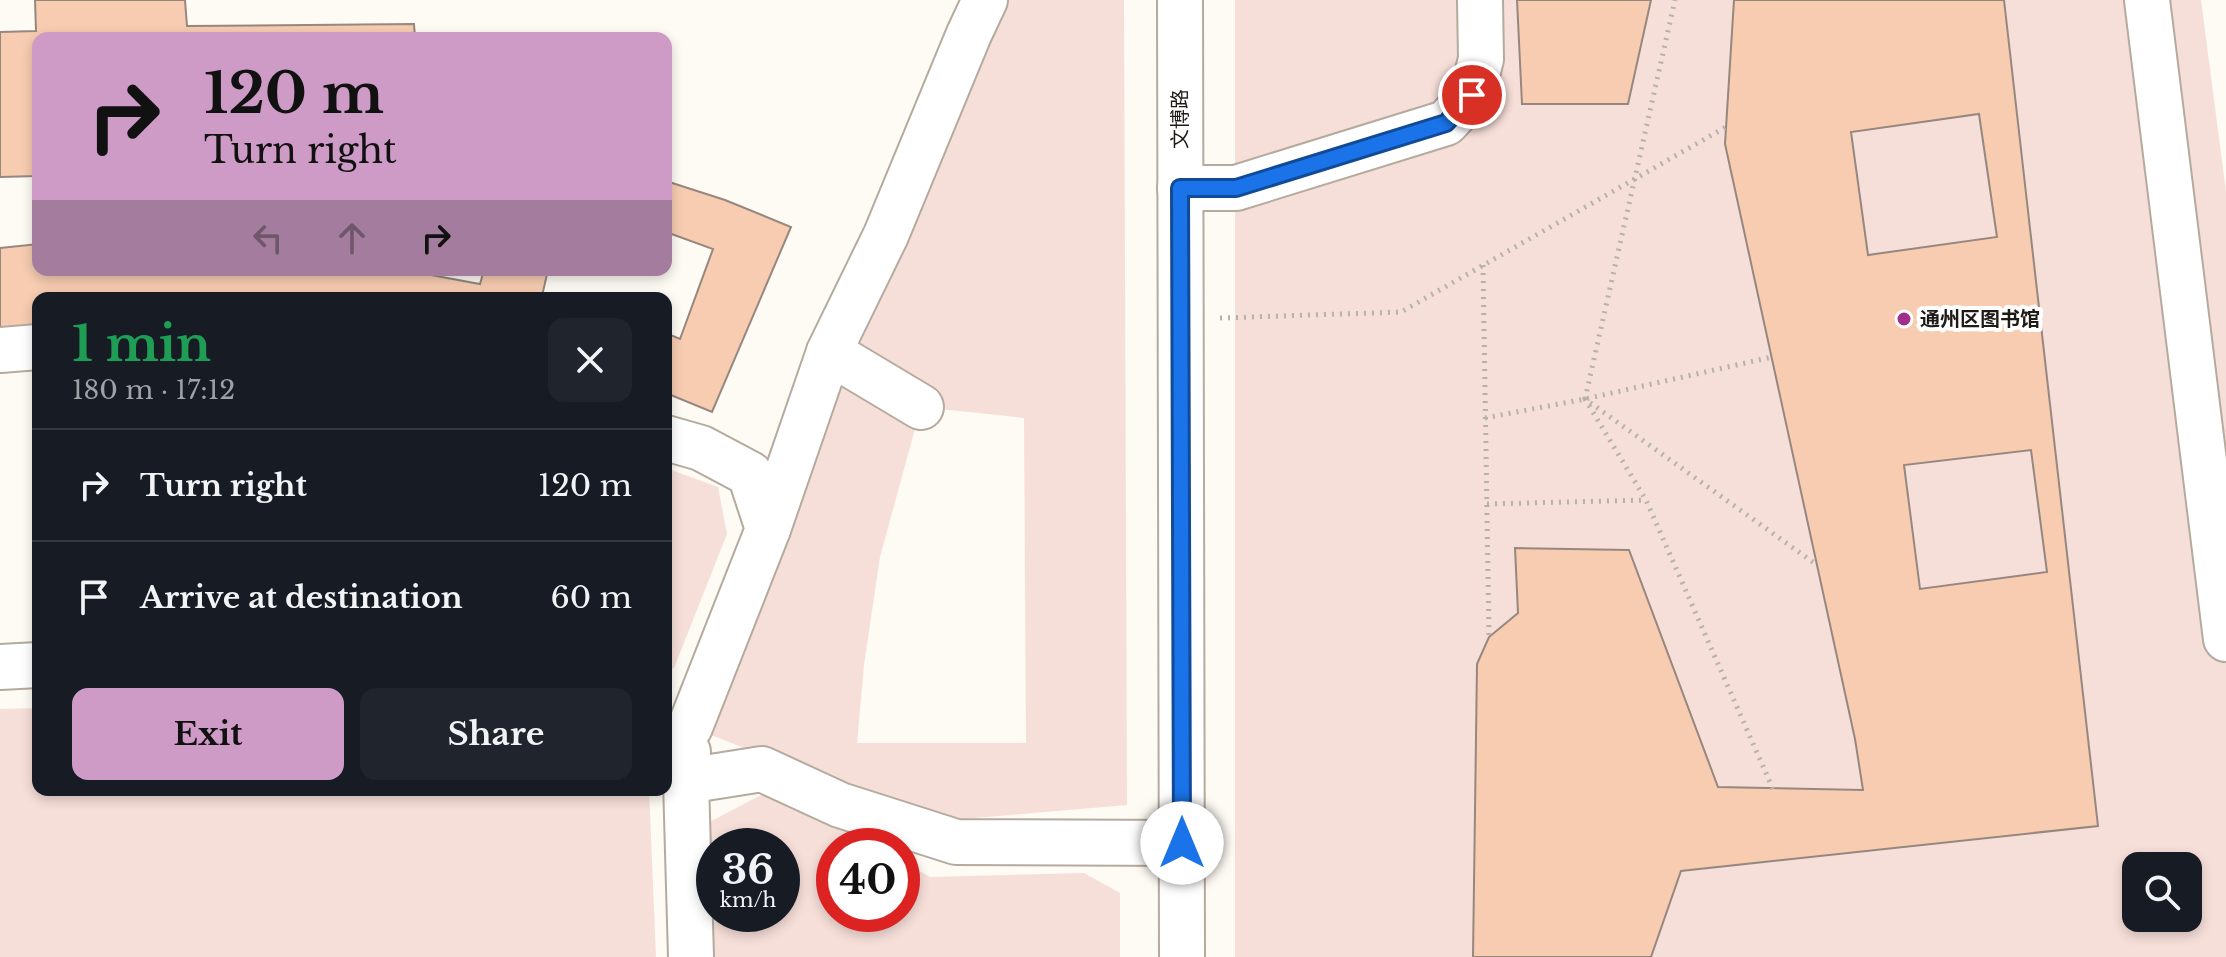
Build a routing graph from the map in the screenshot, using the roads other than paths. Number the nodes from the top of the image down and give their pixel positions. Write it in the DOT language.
graph roads {
  1 [pos="985,0"];
  2 [pos="1180,0"];
  3 [pos="1480,0"];
  4 [pos="2147,0"];
  5 [pos="1180,188"];
  6 [pos="32,347"];
  7 [pos="0,350"];
  8 [pos="829,352"];
  9 [pos="921,407"];
  10 [pos="672,440"];
  11 [pos="768,529"];
  12 [pos="2226,639"];
  13 [pos="32,665"];
  14 [pos="0,667"];
  15 [pos="678,723"];
  16 [pos="686,781"];
  17 [pos="1182,843"];
  18 [pos="691,957"];
  19 [pos="1182,957"];
  1 -- 8 [label="street"];
  2 -- 5 [label="street, 文博路"];
  3 -- 5 [label="street"];
  4 -- 12 [label="street"];
  5 -- 17 [label="street, 文博路"];
  6 -- 7 [label="street"];
  8 -- 9 [label="street"];
  8 -- 11 [label="street"];
  10 -- 11 [label="street"];
  11 -- 15 [label="street"];
  13 -- 14 [label="street"];
  15 -- 16 [label="street"];
  16 -- 17 [label="street"];
  16 -- 18 [label="street"];
  17 -- 19 [label="street, 文博路"];
}
